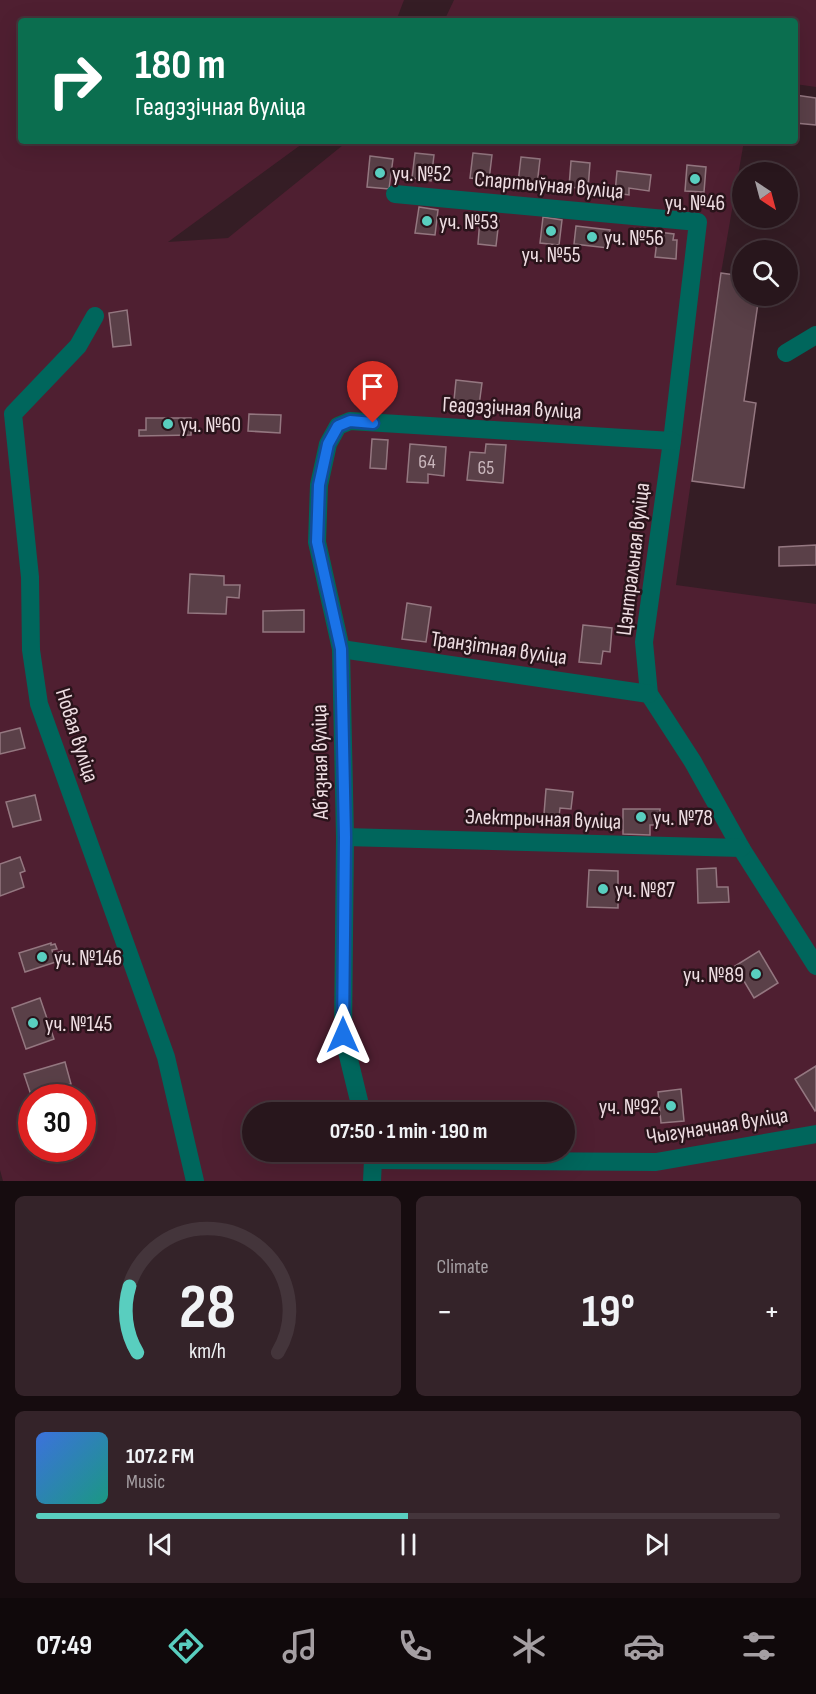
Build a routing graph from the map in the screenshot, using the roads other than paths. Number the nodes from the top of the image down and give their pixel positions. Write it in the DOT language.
graph roads {
  1 [pos="395,194"];
  2 [pos="698,222"];
  3 [pos="95,316"];
  4 [pos="816,335"];
  5 [pos="786,353"];
  6 [pos="350,421"];
  7 [pos="672,441"];
  8 [pos="341,649"];
  9 [pos="650,694"];
  10 [pos="345,837"];
  11 [pos="741,848"];
  12 [pos="816,966"];
  13 [pos="359,1102"];
  14 [pos="816,1134"];
  15 [pos="575,1160"];
  16 [pos="372,1162"];
  17 [pos="195,1181"];
  18 [pos="372,1181"];
  1 -- 2 [label="street, Спартыўная вуліца"];
  2 -- 7 [label="street, Цэнтральная вуліца"];
  3 -- 17 [label="street, Новая вуліца"];
  4 -- 5 [label="street"];
  6 -- 7 [label="street, Геадэзічная вуліца"];
  6 -- 8 [label="street, Абʼязная вуліца"];
  7 -- 9 [label="street, Цэнтральная вуліца"];
  8 -- 9 [label="street, Транзітная вуліца"];
  8 -- 10 [label="street, Абʼязная вуліца"];
  9 -- 11 [label="street, Цэнтральная вуліца"];
  10 -- 11 [label="street, Электрычная вуліца"];
  10 -- 13 [label="street, Абʼязная вуліца"];
  11 -- 12 [label="street, Цэнтральная вуліца"];
  14 -- 15 [label="street, Чыгуначная вуліца"];
  16 -- 18 [label="street"];
}
